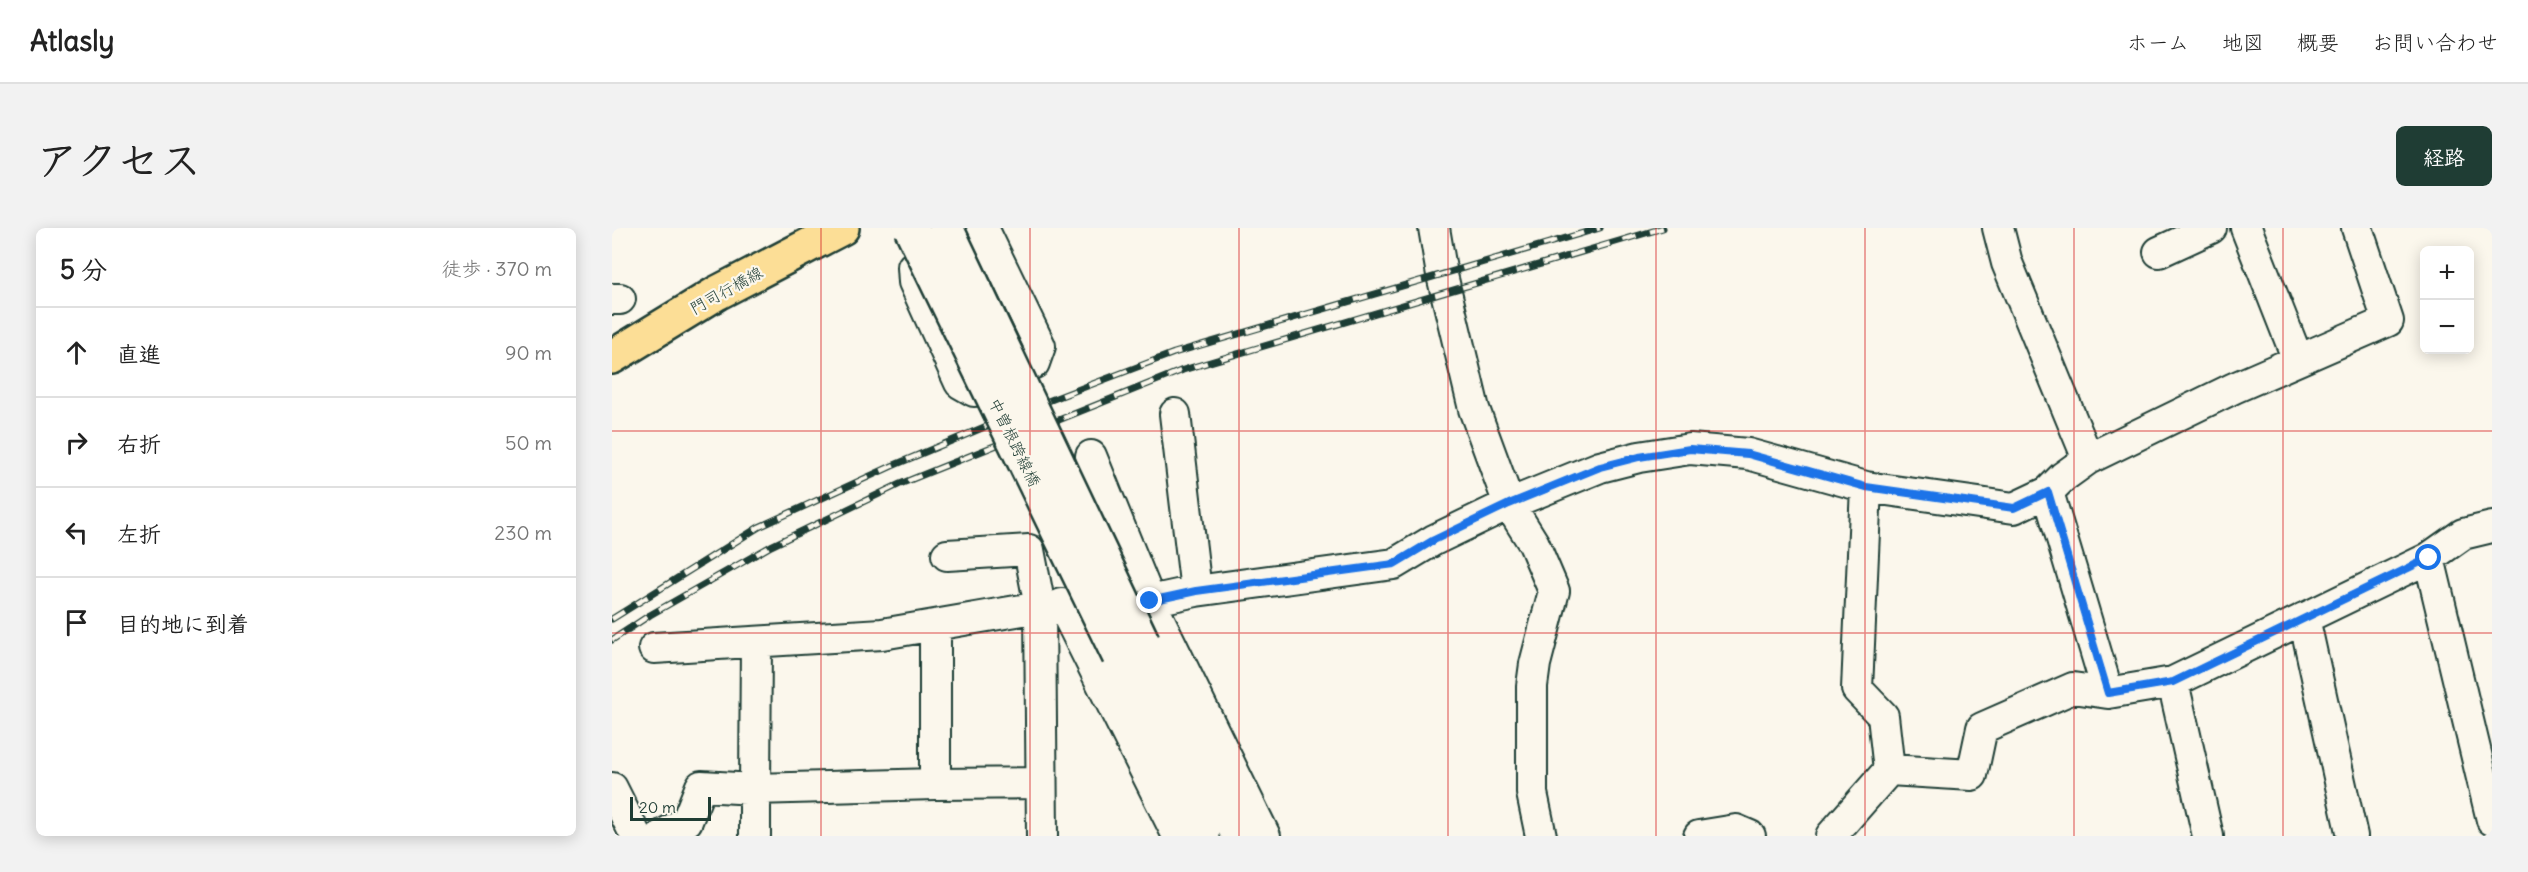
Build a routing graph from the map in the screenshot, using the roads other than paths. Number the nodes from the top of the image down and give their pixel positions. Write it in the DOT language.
graph roads {
  1 [pos="842,228"];
  2 [pos="911,228"];
  3 [pos="946,228"];
  4 [pos="982,228"];
  5 [pos="1434,228"];
  6 [pos="1998,228"];
  7 [pos="2211,228"];
  8 [pos="2246,228"];
  9 [pos="2357,228"];
  10 [pos="2159,252"];
  11 [pos="612,357"];
  12 [pos="2298,360"];
  13 [pos="1175,414"];
  14 [pos="1091,456"];
  15 [pos="2088,459"];
  16 [pos="1866,487"];
  17 [pos="2048,492"];
  18 [pos="1509,504"];
  19 [pos="2492,527"];
  20 [pos="947,555"];
  21 [pos="2429,558"];
  22 [pos="1196,591"];
  23 [pos="1150,601"];
  24 [pos="1051,606"];
  25 [pos="2304,618"];
  26 [pos="935,625"];
  27 [pos="756,642"];
  28 [pos="654,648"];
  29 [pos="1131,649"];
  30 [pos="2173,682"];
  31 [pos="2108,693"];
  32 [pos="1889,770"];
  33 [pos="1041,783"];
  34 [pos="935,784"];
  35 [pos="612,788"];
  36 [pos="755,789"];
  37 [pos="2492,820"];
  38 [pos="636,836"];
  39 [pos="661,836"];
  40 [pos="755,836"];
  41 [pos="1042,836"];
  42 [pos="1178,836"];
  43 [pos="1203,836"];
  44 [pos="1239,836"];
  45 [pos="1265,836"];
  46 [pos="1541,836"];
  47 [pos="1699,836"];
  48 [pos="1750,836"];
  49 [pos="1831,836"];
  50 [pos="2208,836"];
  51 [pos="2352,836"];
  1 -- 11 [label="main road, 門司行橋線"];
  2 -- 29 [label="street, 中曽根跨線橋, bridge"];
  3 -- 29 [label="street, 中曽根跨線橋, bridge"];
  4 -- 4 [label="street"];
  5 -- 18 [label="street"];
  6 -- 15 [label="street"];
  7 -- 10 [label="street"];
  8 -- 12 [label="street"];
  9 -- 12 [label="street"];
  12 -- 15 [label="street"];
  13 -- 22 [label="street"];
  14 -- 23 [label="street"];
  15 -- 17 [label="street"];
  16 -- 17 [label="street"];
  16 -- 18 [label="street"];
  16 -- 32 [label="street"];
  17 -- 31 [label="street"];
  18 -- 22 [label="street"];
  18 -- 46 [label="street"];
  19 -- 21 [label="street"];
  20 -- 24 [label="street"];
  21 -- 25 [label="street"];
  21 -- 37 [label="street"];
  22 -- 23 [label="street"];
  23 -- 24 [label="street"];
  23 -- 45 [label="street"];
  24 -- 26 [label="street"];
  24 -- 33 [label="street"];
  24 -- 42 [label="street"];
  25 -- 30 [label="street"];
  25 -- 51 [label="street"];
  26 -- 27 [label="street"];
  26 -- 34 [label="street"];
  27 -- 28 [label="street"];
  27 -- 36 [label="street"];
  29 -- 43 [label="street"];
  29 -- 44 [label="street"];
  30 -- 31 [label="street"];
  30 -- 50 [label="street"];
  31 -- 32 [label="street"];
  32 -- 49 [label="street"];
  33 -- 34 [label="street"];
  33 -- 41 [label="street"];
  34 -- 36 [label="street"];
  35 -- 38 [label="street"];
  36 -- 39 [label="street"];
  36 -- 40 [label="street"];
  47 -- 48 [label="street"];
}
